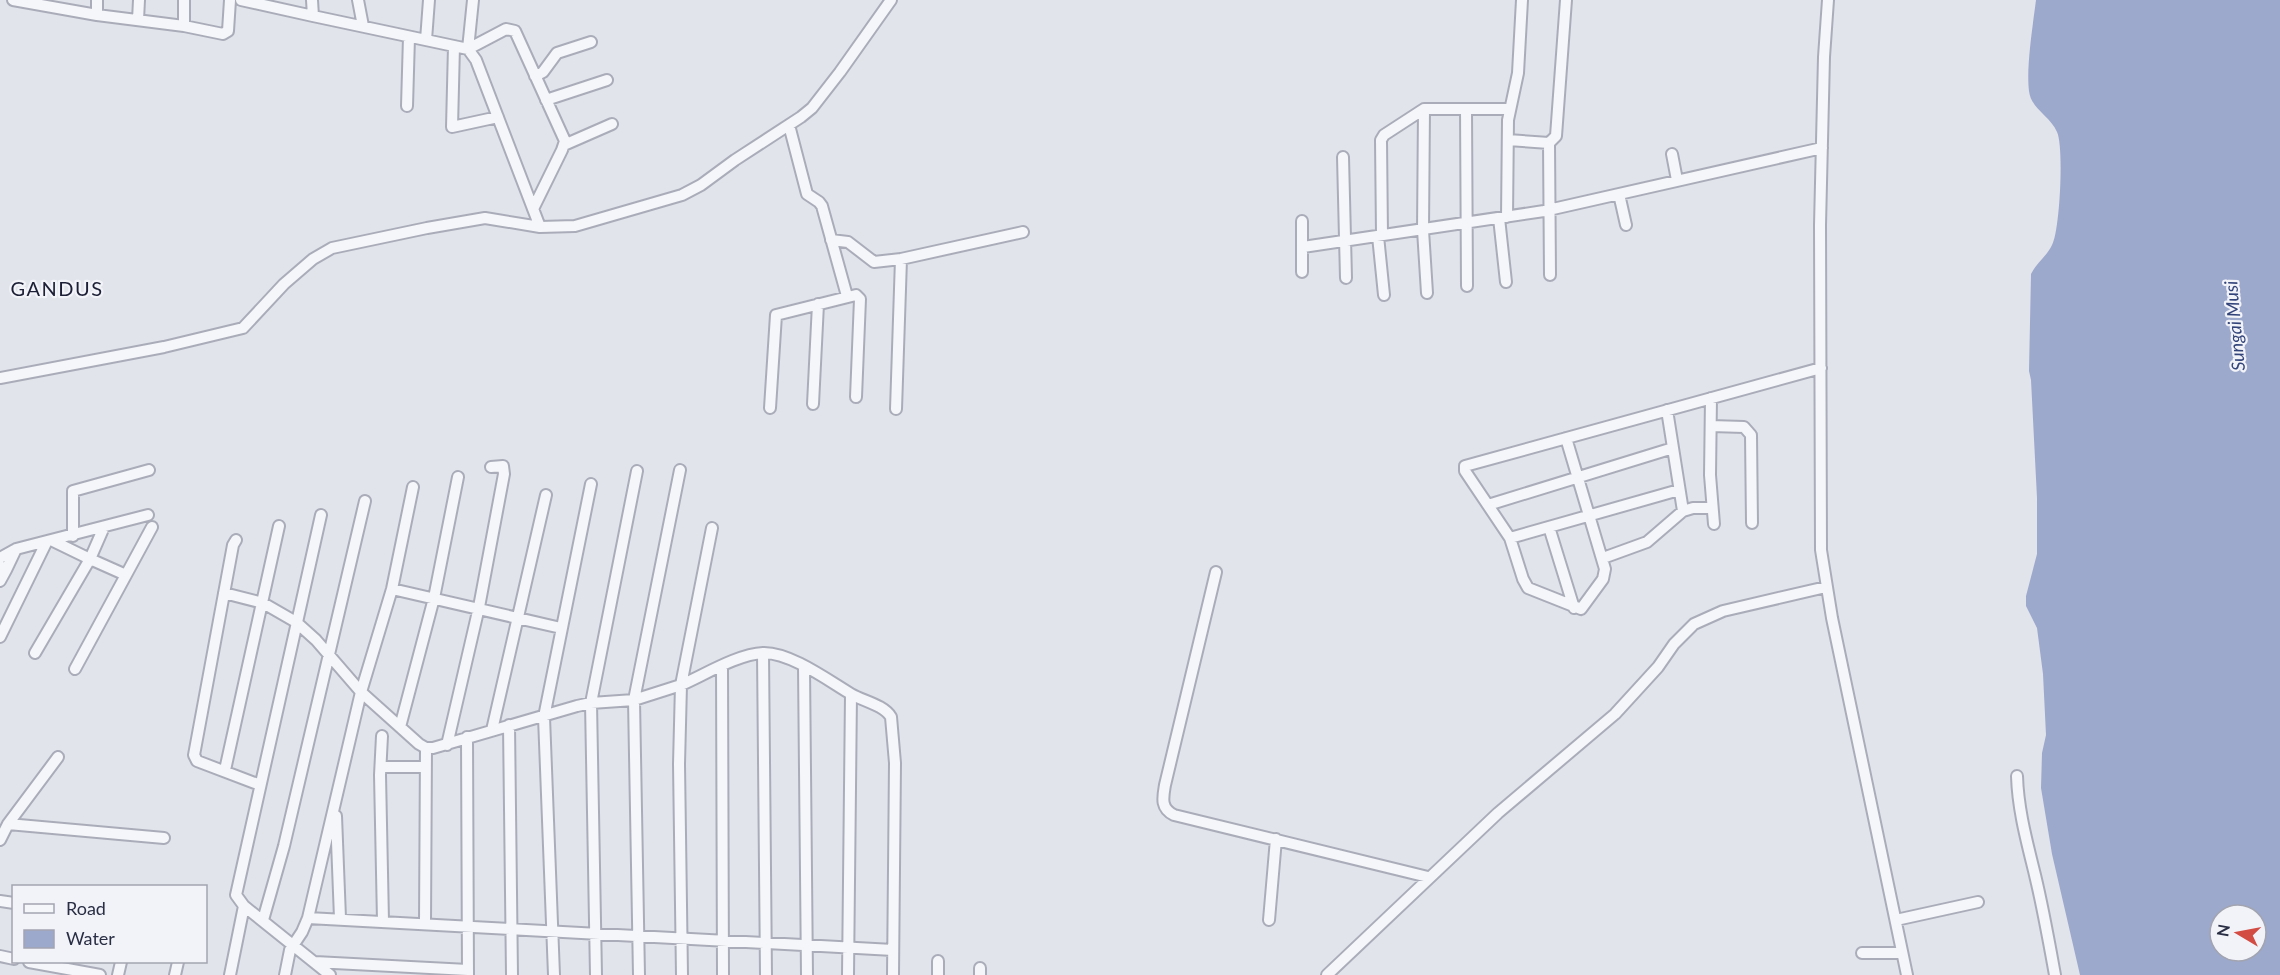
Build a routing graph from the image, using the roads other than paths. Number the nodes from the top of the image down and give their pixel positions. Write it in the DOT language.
graph roads {
  1 [pos="13,0"];
  2 [pos="97,0"];
  3 [pos="139,0"];
  4 [pos="184,0"];
  5 [pos="230,0"];
  6 [pos="241,0"];
  7 [pos="312,0"];
  8 [pos="358,0"];
  9 [pos="429,0"];
  10 [pos="473,0"];
  11 [pos="1522,0"];
  12 [pos="1566,0"];
  13 [pos="1828,0"];
  14 [pos="886,3"];
  15 [pos="52,4"];
  16 [pos="98,15"];
  17 [pos="313,15"];
  18 [pos="138,20"];
  19 [pos="184,26"];
  20 [pos="363,26"];
  21 [pos="409,37"];
  22 [pos="426,40"];
  23 [pos="591,42"];
  24 [pos="454,46"];
  25 [pos="468,49"];
  26 [pos="535,76"];
  27 [pos="607,80"];
  28 [pos="546,100"];
  29 [pos="407,106"];
  30 [pos="1424,109"];
  31 [pos="1466,109"];
  32 [pos="1509,109"];
  33 [pos="498,117"];
  34 [pos="612,124"];
  35 [pos="789,125"];
  36 [pos="1508,140"];
  37 [pos="1549,143"];
  38 [pos="564,145"];
  39 [pos="1822,148"];
  40 [pos="1672,154"];
  41 [pos="1343,157"];
  42 [pos="1677,180"];
  43 [pos="1619,194"];
  44 [pos="533,209"];
  45 [pos="1549,210"];
  46 [pos="1503,218"];
  47 [pos="1302,221"];
  48 [pos="1466,224"];
  49 [pos="1626,225"];
  50 [pos="540,227"];
  51 [pos="1423,230"];
  52 [pos="1023,232"];
  53 [pos="1380,236"];
  54 [pos="831,240"];
  55 [pos="1346,241"];
  56 [pos="1302,247"];
  57 [pos="901,259"];
  58 [pos="1302,272"];
  59 [pos="1550,275"];
  60 [pos="1346,278"];
  61 [pos="1506,282"];
  62 [pos="1467,286"];
  63 [pos="1427,293"];
  64 [pos="1384,295"];
  65 [pos="847,296"];
  66 [pos="818,304"];
  67 [pos="1821,368"];
  68 [pos="0,378"];
  69 [pos="856,397"];
  70 [pos="1711,398"];
  71 [pos="813,404"];
  72 [pos="771,408"];
  73 [pos="896,409"];
  74 [pos="1667,410"];
  75 [pos="1711,426"];
  76 [pos="1566,438"];
  77 [pos="1673,448"];
  78 [pos="491,467"];
  79 [pos="149,470"];
  80 [pos="680,470"];
  81 [pos="637,471"];
  82 [pos="1578,476"];
  83 [pos="458,477"];
  84 [pos="591,484"];
  85 [pos="413,488"];
  86 [pos="1679,490"];
  87 [pos="546,495"];
  88 [pos="365,501"];
  89 [pos="1488,505"];
  90 [pos="1712,508"];
  91 [pos="1683,511"];
  92 [pos="148,515"];
  93 [pos="321,515"];
  94 [pos="1590,515"];
  95 [pos="1752,523"];
  96 [pos="1714,524"];
  97 [pos="279,526"];
  98 [pos="104,527"];
  99 [pos="152,527"];
  100 [pos="1549,527"];
  101 [pos="712,528"];
  102 [pos="72,536"];
  103 [pos="1510,538"];
  104 [pos="237,540"];
  105 [pos="49,542"];
  106 [pos="16,549"];
  107 [pos="0,558"];
  108 [pos="1603,558"];
  109 [pos="90,559"];
  110 [pos="3,568"];
  111 [pos="1216,572"];
  112 [pos="126,574"];
  113 [pos="0,581"];
  114 [pos="1826,587"];
  115 [pos="392,589"];
  116 [pos="224,592"];
  117 [pos="434,598"];
  118 [pos="262,603"];
  119 [pos="479,607"];
  120 [pos="1574,608"];
  121 [pos="518,617"];
  122 [pos="296,622"];
  123 [pos="561,628"];
  124 [pos="0,637"];
  125 [pos="35,653"];
  126 [pos="763,653"];
  127 [pos="329,655"];
  128 [pos="722,666"];
  129 [pos="804,667"];
  130 [pos="75,669"];
  131 [pos="681,685"];
  132 [pos="361,692"];
  133 [pos="850,694"];
  134 [pos="634,700"];
  135 [pos="591,703"];
  136 [pos="544,717"];
  137 [pos="509,725"];
  138 [pos="400,727"];
  139 [pos="492,730"];
  140 [pos="382,736"];
  141 [pos="467,737"];
  142 [pos="447,745"];
  143 [pos="426,748"];
  144 [pos="58,757"];
  145 [pos="381,767"];
  146 [pos="425,767"];
  147 [pos="225,770"];
  148 [pos="2017,776"];
  149 [pos="260,785"];
  150 [pos="336,804"];
  151 [pos="8,824"];
  152 [pos="164,838"];
  153 [pos="1276,839"];
  154 [pos="0,840"];
  155 [pos="1428,877"];
  156 [pos="1978,902"];
  157 [pos="244,906"];
  158 [pos="308,918"];
  159 [pos="340,918"];
  160 [pos="263,920"];
  161 [pos="1896,920"];
  162 [pos="383,921"];
  163 [pos="1269,921"];
  164 [pos="424,923"];
  165 [pos="469,926"];
  166 [pos="511,929"];
  167 [pos="553,931"];
  168 [pos="596,934"];
  169 [pos="637,936"];
  170 [pos="681,939"];
  171 [pos="723,941"];
  172 [pos="764,943"];
  173 [pos="293,945"];
  174 [pos="807,946"];
  175 [pos="848,947"];
  176 [pos="893,950"];
  177 [pos="1862,953"];
  178 [pos="1902,953"];
  179 [pos="938,961"];
  180 [pos="315,962"];
  181 [pos="34,963"];
  182 [pos="468,973"];
  183 [pos="100,975"];
  184 [pos="230,975"];
  185 [pos="285,975"];
  186 [pos="330,975"];
  187 [pos="512,975"];
  188 [pos="554,975"];
  189 [pos="596,975"];
  190 [pos="639,975"];
  191 [pos="682,975"];
  192 [pos="723,975"];
  193 [pos="766,975"];
  194 [pos="807,975"];
  195 [pos="848,975"];
  196 [pos="893,975"];
  197 [pos="938,975"];
  198 [pos="1327,975"];
  199 [pos="1907,975"];
  200 [pos="2055,975"];
  1 -- 15 [label="street"];
  2 -- 16 [label="street"];
  3 -- 18 [label="street"];
  4 -- 19 [label="street"];
  5 -- 19 [label="street"];
  6 -- 17 [label="street"];
  7 -- 17 [label="street"];
  8 -- 20 [label="street"];
  9 -- 22 [label="street"];
  10 -- 25 [label="street"];
  11 -- 32 [label="street"];
  12 -- 37 [label="street"];
  13 -- 39 [label="street"];
  14 -- 35 [label="street"];
  15 -- 16 [label="street"];
  16 -- 18 [label="street"];
  17 -- 20 [label="street"];
  18 -- 19 [label="street"];
  20 -- 21 [label="street"];
  21 -- 22 [label="street"];
  21 -- 29 [label="street"];
  22 -- 24 [label="street"];
  23 -- 26 [label="street"];
  24 -- 25 [label="street"];
  24 -- 33 [label="street"];
  25 -- 26 [label="street"];
  25 -- 33 [label="street"];
  26 -- 28 [label="street"];
  27 -- 28 [label="street"];
  28 -- 38 [label="street"];
  30 -- 31 [label="street"];
  30 -- 51 [label="street"];
  30 -- 53 [label="street"];
  31 -- 32 [label="street"];
  31 -- 48 [label="street"];
  32 -- 36 [label="street"];
  33 -- 44 [label="street"];
  34 -- 38 [label="street"];
  35 -- 50 [label="street"];
  35 -- 54 [label="street"];
  36 -- 37 [label="street"];
  36 -- 46 [label="street"];
  37 -- 45 [label="street"];
  38 -- 44 [label="street"];
  39 -- 42 [label="street"];
  39 -- 67 [label="street"];
  40 -- 42 [label="street"];
  41 -- 55 [label="street"];
  42 -- 43 [label="street"];
  43 -- 45 [label="street"];
  43 -- 49 [label="street"];
  44 -- 50 [label="street"];
  45 -- 46 [label="street"];
  45 -- 59 [label="street"];
  46 -- 48 [label="street"];
  46 -- 61 [label="street"];
  47 -- 56 [label="street"];
  48 -- 51 [label="street"];
  48 -- 62 [label="street"];
  50 -- 68 [label="street"];
  51 -- 53 [label="street"];
  51 -- 63 [label="street"];
  52 -- 57 [label="street"];
  53 -- 55 [label="street"];
  53 -- 64 [label="street"];
  54 -- 57 [label="street"];
  54 -- 65 [label="street"];
  55 -- 56 [label="street"];
  55 -- 60 [label="street"];
  56 -- 58 [label="street"];
  57 -- 73 [label="street"];
  65 -- 66 [label="street"];
  65 -- 69 [label="street"];
  66 -- 71 [label="street"];
  66 -- 72 [label="street"];
  67 -- 70 [label="street"];
  67 -- 114 [label="street"];
  70 -- 74 [label="street"];
  70 -- 75 [label="street"];
  74 -- 76 [label="street"];
  74 -- 77 [label="street"];
  75 -- 90 [label="street"];
  75 -- 95 [label="street"];
  76 -- 82 [label="street"];
  76 -- 89 [label="street"];
  77 -- 82 [label="street"];
  77 -- 86 [label="street"];
  78 -- 119 [label="street"];
  79 -- 102 [label="street"];
  80 -- 134 [label="street"];
  81 -- 135 [label="street"];
  82 -- 89 [label="street"];
  82 -- 94 [label="street"];
  83 -- 117 [label="street"];
  84 -- 123 [label="street"];
  85 -- 115 [label="street"];
  86 -- 91 [label="street"];
  86 -- 94 [label="street"];
  87 -- 121 [label="street"];
  88 -- 127 [label="street"];
  89 -- 103 [label="street"];
  90 -- 91 [label="street"];
  90 -- 96 [label="street"];
  91 -- 108 [label="street"];
  92 -- 98 [label="street"];
  93 -- 122 [label="street"];
  94 -- 100 [label="street"];
  94 -- 108 [label="street"];
  97 -- 118 [label="street"];
  98 -- 102 [label="street"];
  98 -- 109 [label="street"];
  99 -- 112 [label="street"];
  100 -- 103 [label="street"];
  100 -- 120 [label="street"];
  101 -- 131 [label="street"];
  102 -- 105 [label="street"];
  103 -- 120 [label="street"];
  104 -- 116 [label="street"];
  105 -- 106 [label="street"];
  105 -- 109 [label="street"];
  105 -- 124 [label="street"];
  106 -- 107 [label="street"];
  106 -- 110 [label="street"];
  108 -- 120 [label="street"];
  109 -- 112 [label="street"];
  109 -- 125 [label="street"];
  110 -- 113 [label="street"];
  111 -- 153 [label="street"];
  112 -- 130 [label="street"];
  114 -- 155 [label="street"];
  114 -- 161 [label="street"];
  115 -- 117 [label="street"];
  115 -- 132 [label="street"];
  116 -- 118 [label="street"];
  116 -- 147 [label="street"];
  117 -- 119 [label="street"];
  117 -- 138 [label="street"];
  118 -- 122 [label="street"];
  118 -- 147 [label="street"];
  119 -- 121 [label="street"];
  119 -- 142 [label="street"];
  121 -- 123 [label="street"];
  121 -- 139 [label="street"];
  122 -- 127 [label="street"];
  122 -- 149 [label="street"];
  123 -- 136 [label="street"];
  126 -- 128 [label="street"];
  126 -- 129 [label="street"];
  126 -- 172 [label="street"];
  127 -- 132 [label="street"];
  127 -- 160 [label="street"];
  128 -- 131 [label="street"];
  128 -- 171 [label="street"];
  129 -- 133 [label="street"];
  129 -- 174 [label="street"];
  131 -- 134 [label="street"];
  131 -- 170 [label="street"];
  132 -- 138 [label="street"];
  132 -- 150 [label="street"];
  133 -- 175 [label="street"];
  133 -- 176 [label="street"];
  134 -- 135 [label="street"];
  134 -- 169 [label="street"];
  135 -- 136 [label="street"];
  135 -- 168 [label="street"];
  136 -- 137 [label="street"];
  136 -- 167 [label="street"];
  137 -- 139 [label="street"];
  137 -- 166 [label="street"];
  138 -- 143 [label="street"];
  139 -- 141 [label="street"];
  140 -- 145 [label="street"];
  141 -- 142 [label="street"];
  141 -- 165 [label="street"];
  142 -- 143 [label="street"];
  143 -- 146 [label="street"];
  144 -- 151 [label="street"];
  145 -- 146 [label="street"];
  145 -- 162 [label="street"];
  146 -- 164 [label="street"];
  147 -- 149 [label="street"];
  148 -- 200 [label="street"];
  149 -- 157 [label="street"];
  150 -- 158 [label="street"];
  150 -- 159 [label="street"];
  151 -- 152 [label="street"];
  151 -- 154 [label="street"];
  153 -- 155 [label="street"];
  153 -- 163 [label="street"];
  155 -- 198 [label="street"];
  156 -- 161 [label="street"];
  157 -- 160 [label="street"];
  157 -- 184 [label="street"];
  158 -- 159 [label="street"];
  158 -- 173 [label="street"];
  159 -- 162 [label="street"];
  160 -- 173 [label="street"];
  161 -- 178 [label="street"];
  162 -- 164 [label="street"];
  164 -- 165 [label="street"];
  165 -- 166 [label="street"];
  165 -- 182 [label="street"];
  166 -- 167 [label="street"];
  166 -- 187 [label="street"];
  167 -- 168 [label="street"];
  167 -- 188 [label="street"];
  168 -- 169 [label="street"];
  168 -- 189 [label="street"];
  169 -- 170 [label="street"];
  169 -- 190 [label="street"];
  170 -- 171 [label="street"];
  170 -- 191 [label="street"];
  171 -- 172 [label="street"];
  171 -- 192 [label="street"];
  172 -- 174 [label="street"];
  172 -- 193 [label="street"];
  173 -- 180 [label="street"];
  173 -- 185 [label="street"];
  174 -- 175 [label="street"];
  174 -- 194 [label="street"];
  175 -- 176 [label="street"];
  175 -- 195 [label="street"];
  176 -- 196 [label="street"];
  177 -- 178 [label="street"];
  178 -- 199 [label="street"];
  179 -- 197 [label="street"];
  180 -- 182 [label="street"];
  180 -- 186 [label="street"];
  181 -- 183 [label="street"];
}
